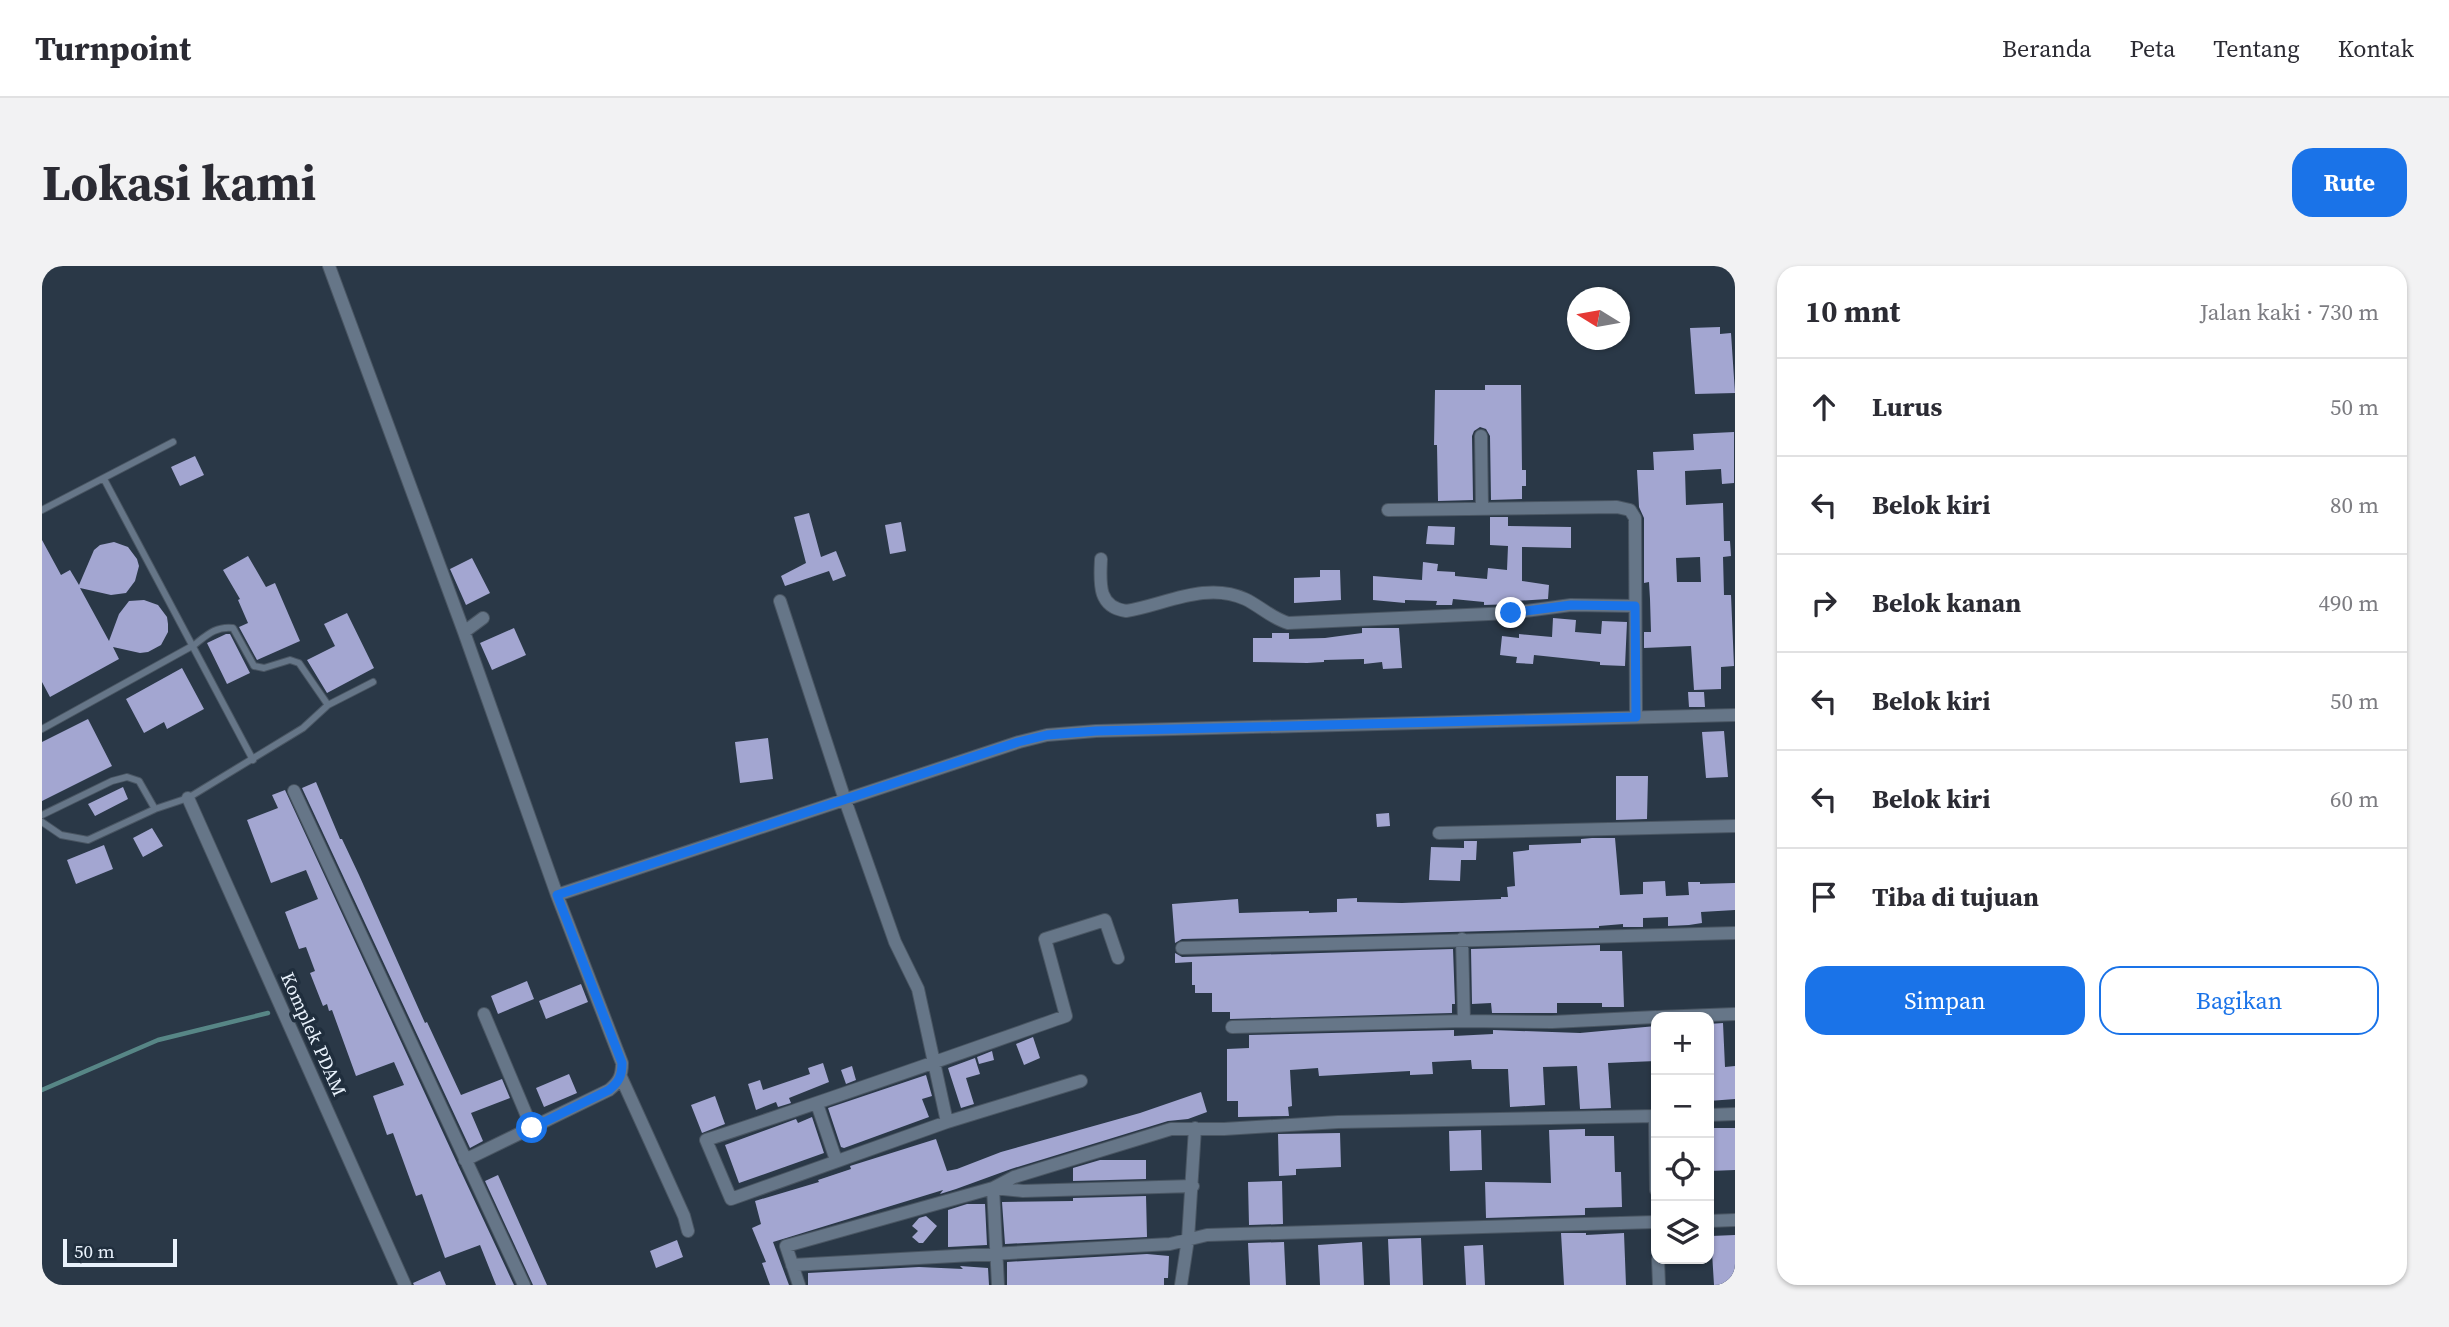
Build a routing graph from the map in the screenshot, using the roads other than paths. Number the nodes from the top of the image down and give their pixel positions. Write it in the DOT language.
graph roads {
  1 [pos="329,266"];
  2 [pos="1481,436"];
  3 [pos="173,442"];
  4 [pos="104,479"];
  5 [pos="1482,508"];
  6 [pos="42,510"];
  7 [pos="1388,510"];
  8 [pos="1101,559"];
  9 [pos="780,601"];
  10 [pos="1635,606"];
  11 [pos="484,618"];
  12 [pos="464,632"];
  13 [pos="194,645"];
  14 [pos="373,682"];
  15 [pos="328,705"];
  16 [pos="1735,715"];
  17 [pos="1636,717"];
  18 [pos="42,729"];
  19 [pos="253,760"];
  20 [pos="294,791"];
  21 [pos="188,798"];
  22 [pos="845,800"];
  23 [pos="155,809"];
  24 [pos="42,814"];
  25 [pos="42,822"];
  26 [pos="1735,826"];
  27 [pos="1439,833"];
  28 [pos="557,895"];
  29 [pos="1735,933"];
  30 [pos="1462,939"];
  31 [pos="1182,947"];
  32 [pos="1118,958"];
  33 [pos="484,1014"];
  34 [pos="1735,1014"];
  35 [pos="1714,1015"];
  36 [pos="1651,1017"];
  37 [pos="1464,1021"];
  38 [pos="1232,1027"];
  39 [pos="932,1062"];
  40 [pos="621,1077"];
  41 [pos="1081,1081"];
  42 [pos="817,1104"];
  43 [pos="1735,1114"];
  44 [pos="1714,1115"];
  45 [pos="1651,1116"];
  46 [pos="947,1122"];
  47 [pos="532,1128"];
  48 [pos="1195,1128"];
  49 [pos="465,1160"];
  50 [pos="836,1160"];
  51 [pos="1193,1186"];
  52 [pos="993,1188"];
  53 [pos="1735,1220"];
  54 [pos="1714,1221"];
  55 [pos="1651,1222"];
  56 [pos="688,1231"];
  57 [pos="1188,1239"];
  58 [pos="996,1252"];
  59 [pos="1658,1264"];
  60 [pos="792,1265"];
  61 [pos="405,1285"];
  62 [pos="524,1285"];
  63 [pos="799,1285"];
  64 [pos="998,1285"];
  65 [pos="1181,1285"];
  66 [pos="1659,1285"];
  1 -- 12 [label="street"];
  2 -- 5 [label="street"];
  3 -- 4 [label="lane"];
  4 -- 6 [label="lane"];
  4 -- 13 [label="lane"];
  5 -- 7 [label="street"];
  5 -- 10 [label="street"];
  8 -- 10 [label="street"];
  9 -- 22 [label="street"];
  10 -- 17 [label="street"];
  11 -- 12 [label="street"];
  12 -- 28 [label="street"];
  13 -- 15 [label="lane"];
  13 -- 18 [label="lane"];
  13 -- 19 [label="lane"];
  14 -- 15 [label="lane"];
  15 -- 19 [label="lane"];
  16 -- 17 [label="street"];
  17 -- 22 [label="street"];
  19 -- 21 [label="lane"];
  20 -- 49 [label="street"];
  21 -- 23 [label="lane"];
  21 -- 61 [label="street, Komplek PDAM"];
  22 -- 28 [label="street"];
  22 -- 39 [label="street"];
  23 -- 24 [label="lane"];
  23 -- 25 [label="lane"];
  26 -- 27 [label="street"];
  28 -- 40 [label="street"];
  29 -- 30 [label="street"];
  30 -- 31 [label="street"];
  30 -- 37 [label="street"];
  32 -- 39 [label="street"];
  33 -- 47 [label="street"];
  34 -- 35 [label="street"];
  36 -- 37 [label="street"];
  37 -- 38 [label="street"];
  39 -- 42 [label="street"];
  39 -- 46 [label="street"];
  40 -- 47 [label="street"];
  40 -- 56 [label="street"];
  41 -- 46 [label="street"];
  42 -- 50 [label="street"];
  42 -- 50 [label="street"];
  43 -- 44 [label="street"];
  45 -- 48 [label="street"];
  46 -- 50 [label="street"];
  47 -- 49 [label="street"];
  48 -- 51 [label="street"];
  48 -- 52 [label="street"];
  49 -- 62 [label="street"];
  51 -- 52 [label="street"];
  51 -- 57 [label="street"];
  52 -- 58 [label="street"];
  52 -- 60 [label="street"];
  53 -- 54 [label="street"];
  55 -- 57 [label="street"];
  57 -- 58 [label="street"];
  57 -- 65 [label="street"];
  58 -- 60 [label="street"];
  58 -- 64 [label="street"];
  59 -- 66 [label="street"];
  60 -- 63 [label="street"];
}
